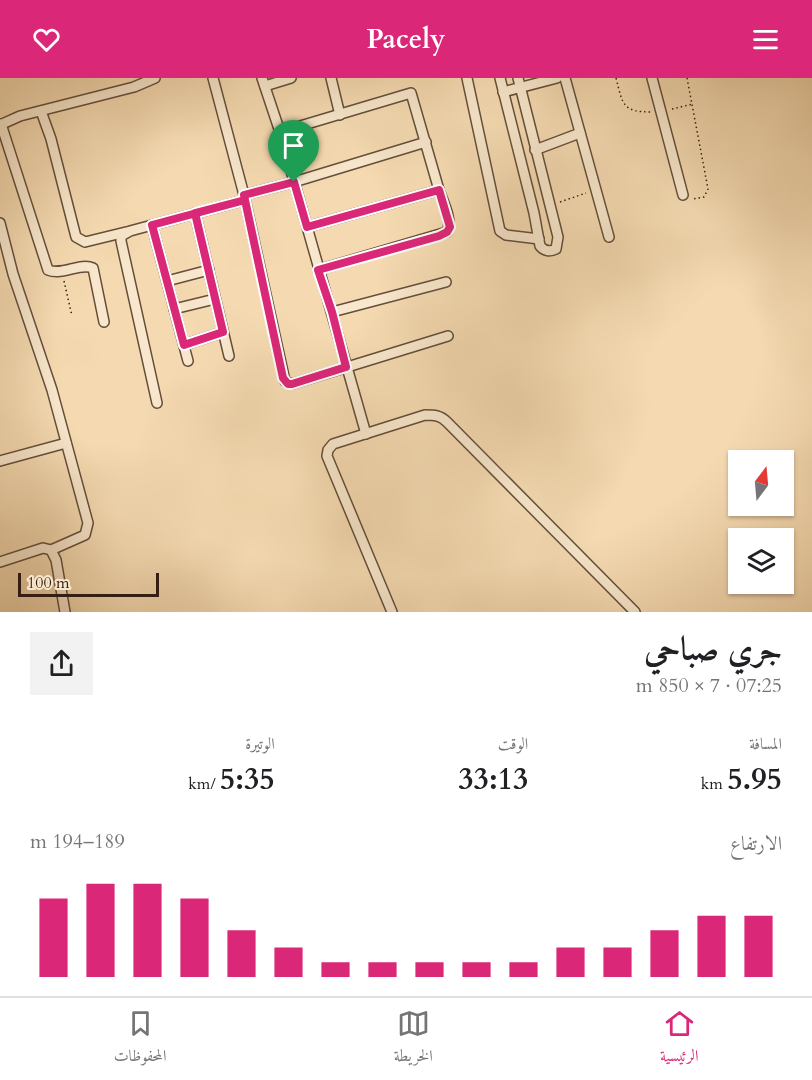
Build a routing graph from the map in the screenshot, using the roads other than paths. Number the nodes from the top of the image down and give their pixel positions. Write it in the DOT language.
graph roads {
  1 [pos="127,78"];
  2 [pos="155,78"];
  3 [pos="213,78"];
  4 [pos="291,78"];
  5 [pos="331,78"];
  6 [pos="467,78"];
  7 [pos="500,78"];
  8 [pos="557,78"];
  9 [pos="565,78"];
  10 [pos="652,78"];
  11 [pos="264,82"];
  12 [pos="519,82"];
  13 [pos="134,87"];
  14 [pos="503,92"];
  15 [pos="41,111"];
  16 [pos="340,115"];
  17 [pos="0,125"];
  18 [pos="280,132"];
  19 [pos="580,133"];
  20 [pos="426,142"];
  21 [pos="535,150"];
  22 [pos="294,182"];
  23 [pos="439,190"];
  24 [pos="683,195"];
  25 [pos="244,197"];
  26 [pos="195,213"];
  27 [pos="0,224"];
  28 [pos="152,225"];
  29 [pos="307,227"];
  30 [pos="130,231"];
  31 [pos="609,237"];
  32 [pos="538,239"];
  33 [pos="208,270"];
  34 [pos="318,270"];
  35 [pos="167,281"];
  36 [pos="446,282"];
  37 [pos="215,299"];
  38 [pos="174,309"];
  39 [pos="332,312"];
  40 [pos="104,322"];
  41 [pos="223,332"];
  42 [pos="448,336"];
  43 [pos="184,345"];
  44 [pos="229,356"];
  45 [pos="188,361"];
  46 [pos="346,367"];
  47 [pos="157,403"];
  48 [pos="366,434"];
  49 [pos="66,443"];
  50 [pos="0,461"];
  51 [pos="51,550"];
  52 [pos="0,562"];
  53 [pos="65,612"];
  54 [pos="392,612"];
  55 [pos="635,612"];
  1 -- 13 [label="street"];
  2 -- 13 [label="street"];
  3 -- 25 [label="street"];
  4 -- 11 [label="street"];
  5 -- 16 [label="street"];
  6 -- 32 [label="street"];
  7 -- 14 [label="street"];
  8 -- 12 [label="street"];
  9 -- 19 [label="street"];
  10 -- 24 [label="street"];
  11 -- 18 [label="street"];
  12 -- 14 [label="street"];
  12 -- 21 [label="street"];
  13 -- 15 [label="street"];
  14 -- 32 [label="street"];
  15 -- 17 [label="street"];
  15 -- 30 [label="street"];
  16 -- 18 [label="street"];
  16 -- 20 [label="street"];
  17 -- 40 [label="street"];
  18 -- 22 [label="street"];
  19 -- 21 [label="street"];
  19 -- 31 [label="street"];
  20 -- 22 [label="street"];
  20 -- 23 [label="street"];
  21 -- 32 [label="street"];
  22 -- 25 [label="street"];
  22 -- 29 [label="street"];
  23 -- 29 [label="street"];
  23 -- 34 [label="street"];
  25 -- 26 [label="street"];
  25 -- 46 [label="street"];
  26 -- 28 [label="street"];
  26 -- 33 [label="street"];
  27 -- 49 [label="street"];
  28 -- 30 [label="street"];
  28 -- 35 [label="street"];
  29 -- 34 [label="street"];
  30 -- 47 [label="street"];
  33 -- 35 [label="street"];
  33 -- 37 [label="street"];
  34 -- 39 [label="street"];
  35 -- 38 [label="street"];
  36 -- 39 [label="street"];
  37 -- 38 [label="street"];
  37 -- 41 [label="street"];
  38 -- 43 [label="street"];
  39 -- 46 [label="street"];
  41 -- 43 [label="street"];
  41 -- 44 [label="street"];
  42 -- 46 [label="street"];
  43 -- 45 [label="street"];
  46 -- 48 [label="street"];
  48 -- 54 [label="street"];
  48 -- 55 [label="street"];
  49 -- 50 [label="street"];
  49 -- 51 [label="street"];
  51 -- 52 [label="street"];
  51 -- 53 [label="street"];
}
